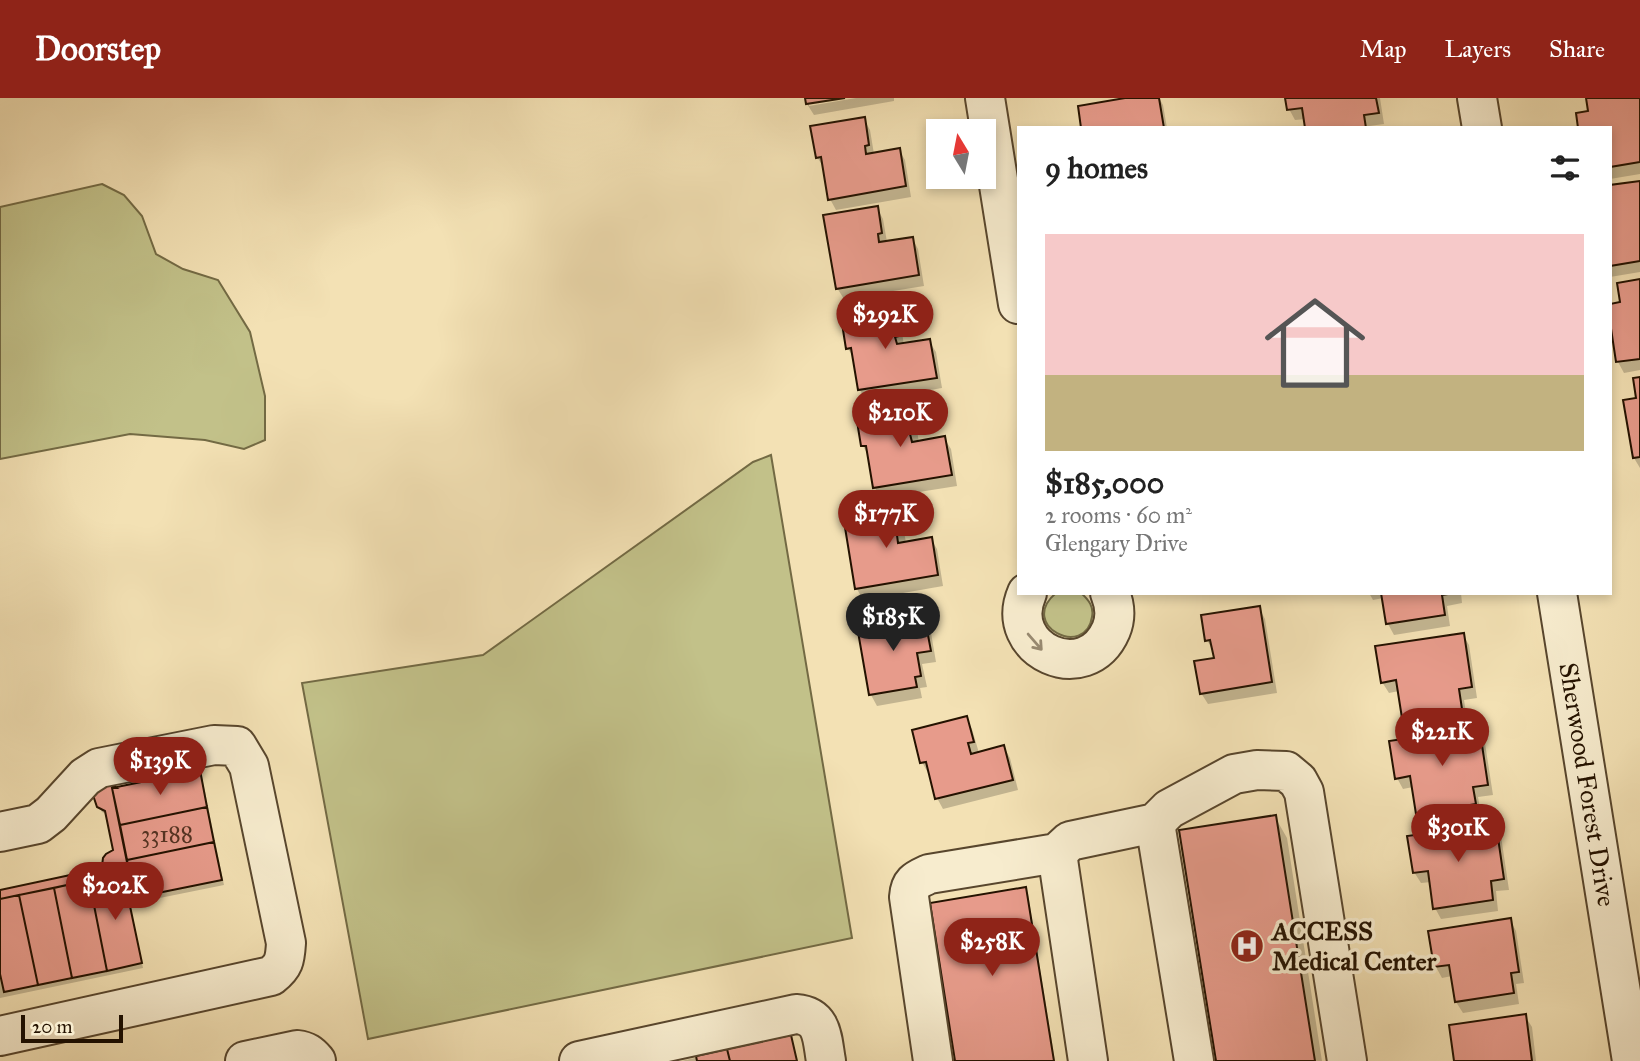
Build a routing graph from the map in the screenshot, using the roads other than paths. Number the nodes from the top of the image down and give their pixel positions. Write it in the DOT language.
graph roads {
  1 [pos="985,98"];
  2 [pos="1477,98"];
  3 [pos="1482,126"];
  4 [pos="1017,298"];
  5 [pos="1026,595"];
  6 [pos="1111,595"];
  7 [pos="1557,595"];
  8 [pos="1155,823"];
  9 [pos="0,832"];
  10 [pos="1057,853"];
  11 [pos="0,1036"];
  12 [pos="246,1061"];
  13 [pos="316,1061"];
  14 [pos="579,1061"];
  15 [pos="826,1061"];
  16 [pos="933,1061"];
  17 [pos="1088,1061"];
  18 [pos="1194,1061"];
  19 [pos="1347,1061"];
  20 [pos="1632,1061"];
  1 -- 4 [label="street"];
  2 -- 3 [label="street"];
  5 -- 6 [label="street, one-way"];
  7 -- 20 [label="street, Sherwood Forest Drive"];
  8 -- 10 [label="street"];
  8 -- 18 [label="street"];
  8 -- 19 [label="street"];
  9 -- 11 [label="street"];
  10 -- 16 [label="street"];
  10 -- 17 [label="street"];
  12 -- 13 [label="street"];
  14 -- 15 [label="street"];
}
